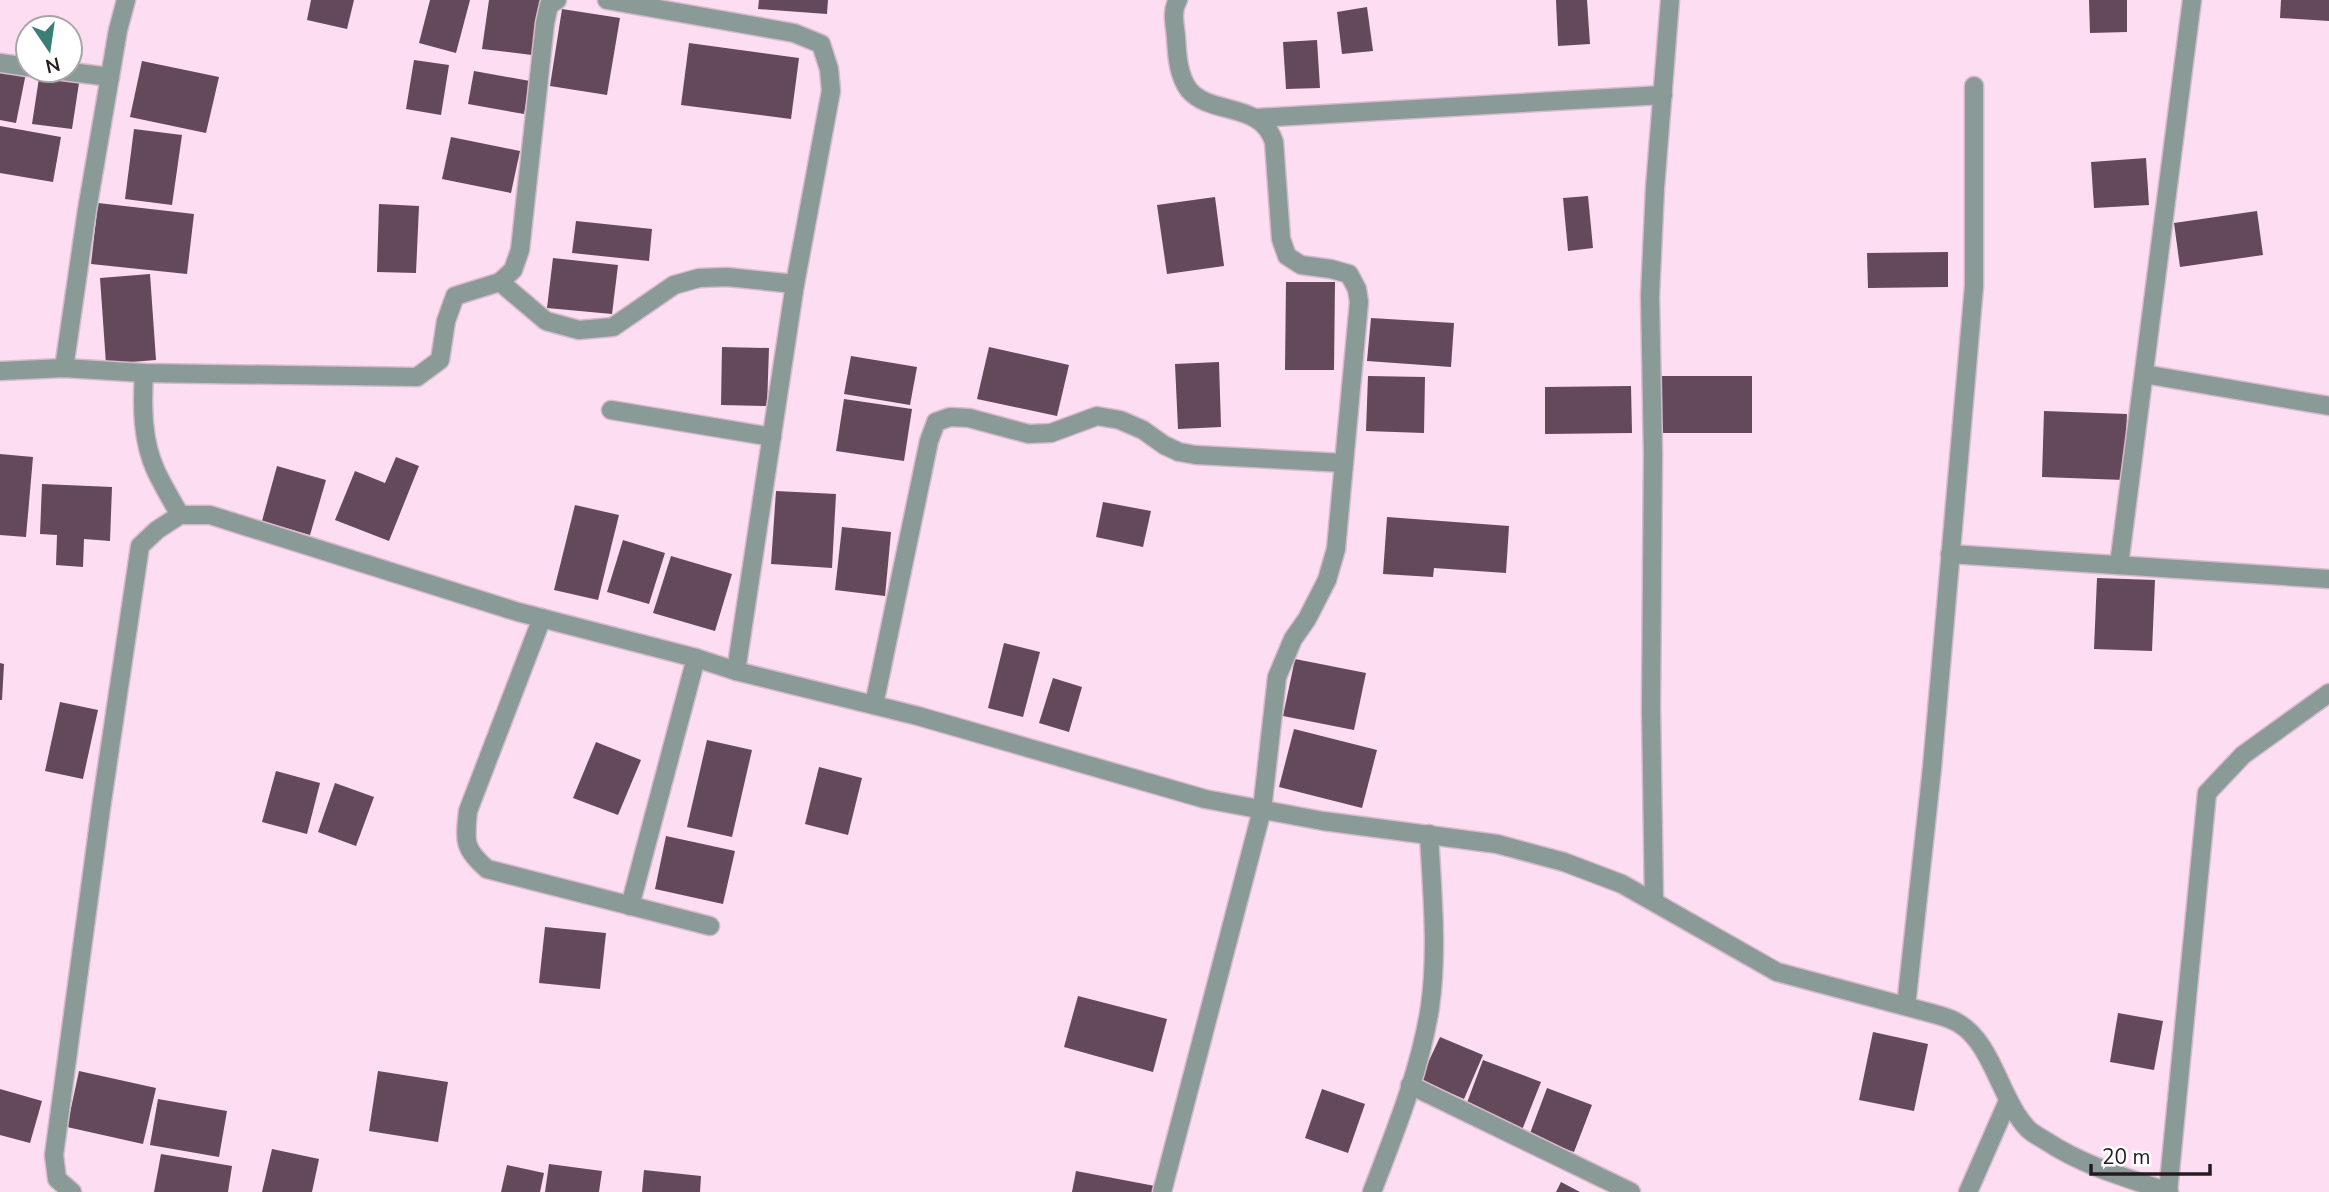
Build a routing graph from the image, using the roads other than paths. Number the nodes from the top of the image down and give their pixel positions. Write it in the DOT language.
graph roads {
  1 [pos="126,0"];
  2 [pos="557,0"];
  3 [pos="607,0"];
  4 [pos="1178,0"];
  5 [pos="1670,0"];
  6 [pos="2192,0"];
  7 [pos="84,74"];
  8 [pos="110,77"];
  9 [pos="1974,86"];
  10 [pos="1663,95"];
  11 [pos="1256,118"];
  12 [pos="500,282"];
  13 [pos="795,284"];
  14 [pos="64,368"];
  15 [pos="0,371"];
  16 [pos="144,373"];
  17 [pos="2144,374"];
  18 [pos="2329,406"];
  19 [pos="611,410"];
  20 [pos="772,436"];
  21 [pos="1344,463"];
  22 [pos="180,515"];
  23 [pos="1950,554"];
  24 [pos="2119,565"];
  25 [pos="2329,579"];
  26 [pos="542,618"];
  27 [pos="696,658"];
  28 [pos="736,671"];
  29 [pos="2329,693"];
  30 [pos="874,705"];
  31 [pos="1262,810"];
  32 [pos="1429,835"];
  33 [pos="1654,901"];
  34 [pos="630,906"];
  35 [pos="710,926"];
  36 [pos="1906,1006"];
  37 [pos="1410,1085"];
  38 [pos="2008,1101"];
  39 [pos="55,1185"];
  40 [pos="72,1192"];
  41 [pos="1162,1192"];
  42 [pos="1372,1192"];
  43 [pos="1631,1192"];
  44 [pos="1968,1192"];
  45 [pos="2169,1192"];
  1 -- 8 [label="street"];
  2 -- 12 [label="street"];
  3 -- 13 [label="street"];
  4 -- 11 [label="street"];
  5 -- 10 [label="street"];
  6 -- 17 [label="street"];
  7 -- 8 [label="street"];
  8 -- 14 [label="street"];
  9 -- 23 [label="street"];
  10 -- 11 [label="street"];
  10 -- 33 [label="street"];
  11 -- 21 [label="street"];
  12 -- 13 [label="street"];
  12 -- 16 [label="street"];
  13 -- 20 [label="street"];
  14 -- 15 [label="street"];
  14 -- 16 [label="street"];
  16 -- 22 [label="street"];
  17 -- 18 [label="street"];
  17 -- 24 [label="street"];
  19 -- 20 [label="street"];
  20 -- 28 [label="street"];
  21 -- 30 [label="street"];
  21 -- 31 [label="street"];
  22 -- 26 [label="street"];
  22 -- 39 [label="street"];
  23 -- 24 [label="street"];
  23 -- 36 [label="street"];
  24 -- 25 [label="street"];
  26 -- 27 [label="street"];
  26 -- 34 [label="street"];
  27 -- 28 [label="street"];
  27 -- 34 [label="street"];
  28 -- 30 [label="street"];
  29 -- 45 [label="street"];
  30 -- 31 [label="street"];
  31 -- 32 [label="street"];
  31 -- 41 [label="street"];
  32 -- 33 [label="street"];
  32 -- 37 [label="street"];
  33 -- 36 [label="street"];
  34 -- 35 [label="street"];
  36 -- 38 [label="street"];
  37 -- 42 [label="street"];
  37 -- 43 [label="street"];
  38 -- 44 [label="street"];
  38 -- 45 [label="street"];
  39 -- 40 [label="street"];
}
